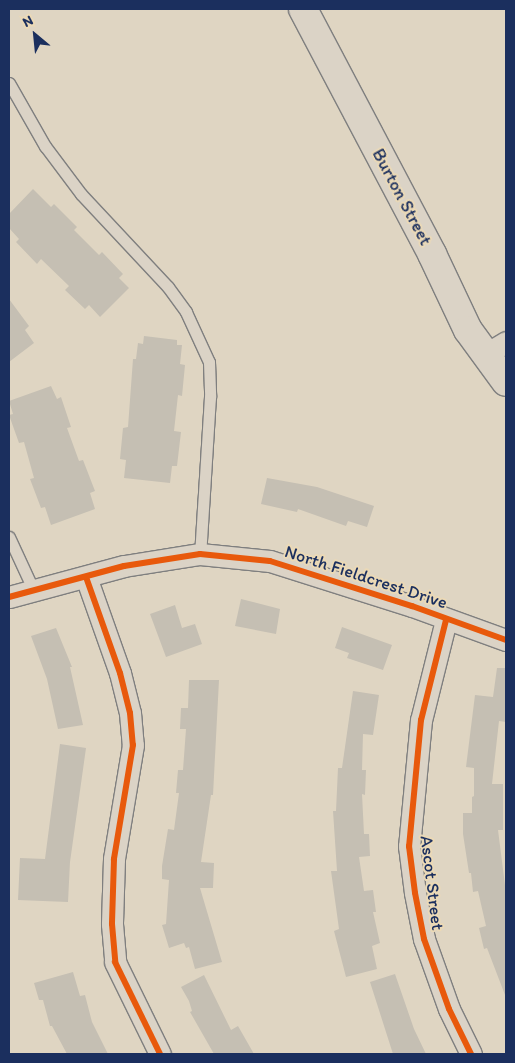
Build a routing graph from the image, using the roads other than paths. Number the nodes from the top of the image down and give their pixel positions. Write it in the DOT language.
graph roads {
  1 [pos="302,9"];
  2 [pos="9,83"];
  3 [pos="496,348"];
  4 [pos="506,382"];
  5 [pos="9,537"];
  6 [pos="200,554"];
  7 [pos="86,577"];
  8 [pos="33,589"];
  9 [pos="9,597"];
  10 [pos="446,620"];
  11 [pos="506,640"];
  12 [pos="160,1054"];
  13 [pos="471,1054"];
  1 -- 3 [label="street, Burton Street"];
  2 -- 6 [label="lane"];
  3 -- 4 [label="street, Burton Street"];
  5 -- 8 [label="lane"];
  6 -- 7 [label="street, North Fieldcrest Drive"];
  6 -- 10 [label="street, North Fieldcrest Drive"];
  7 -- 8 [label="street, North Fieldcrest Drive"];
  7 -- 12 [label="street"];
  8 -- 9 [label="street, North Fieldcrest Drive"];
  10 -- 11 [label="street, North Fieldcrest Drive"];
  10 -- 13 [label="street, Ascot Street"];
}
